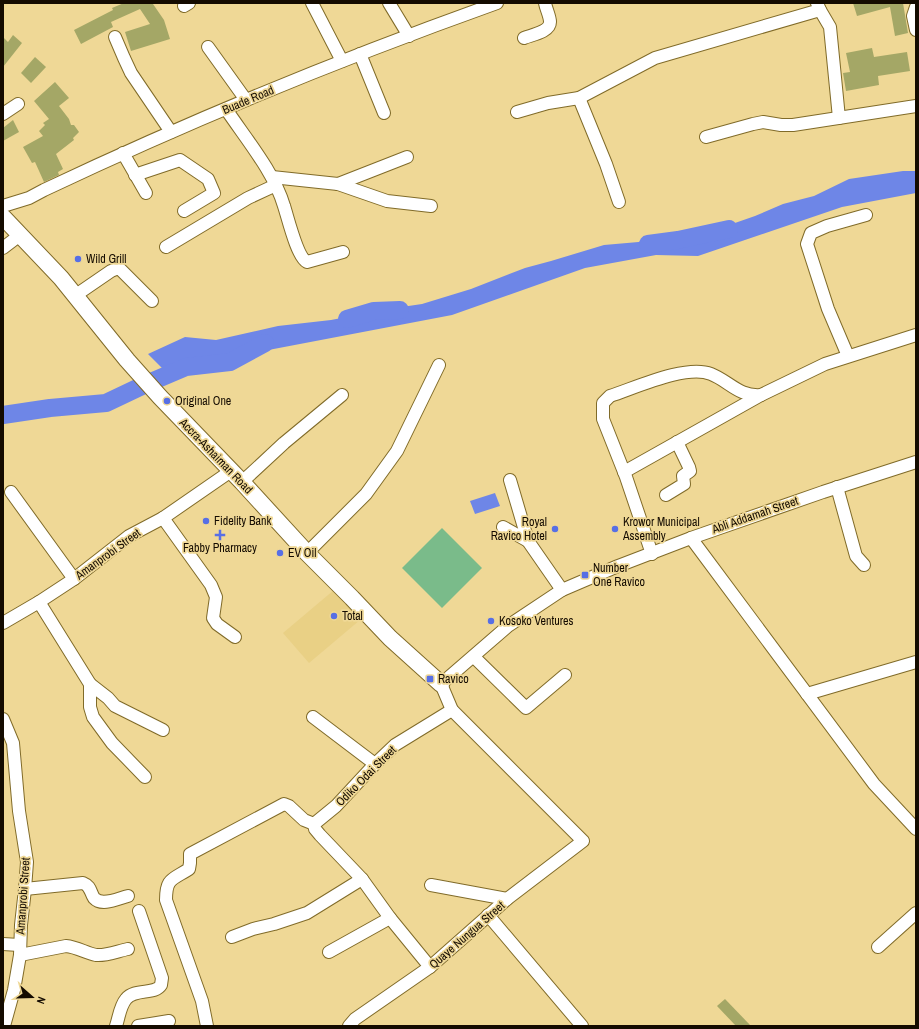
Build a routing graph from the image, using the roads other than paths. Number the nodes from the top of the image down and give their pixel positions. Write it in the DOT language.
graph roads {
  1 [pos="312,3"];
  2 [pos="388,3"];
  3 [pos="545,3"];
  4 [pos="490,4"];
  5 [pos="818,6"];
  6 [pos="916,7"];
  7 [pos="916,30"];
  8 [pos="408,36"];
  9 [pos="115,37"];
  10 [pos="524,38"];
  11 [pos="208,47"];
  12 [pos="360,54"];
  13 [pos="342,61"];
  14 [pos="579,98"];
  15 [pos="246,100"];
  16 [pos="18,104"];
  17 [pos="916,106"];
  18 [pos="226,109"];
  19 [pos="517,112"];
  20 [pos="3,114"];
  21 [pos="384,114"];
  22 [pos="839,118"];
  23 [pos="171,132"];
  24 [pos="706,137"];
  25 [pos="123,153"];
  26 [pos="407,157"];
  27 [pos="135,175"];
  28 [pos="274,181"];
  29 [pos="338,184"];
  30 [pos="146,193"];
  31 [pos="619,202"];
  32 [pos="3,206"];
  33 [pos="432,206"];
  34 [pos="184,211"];
  35 [pos="866,215"];
  36 [pos="3,217"];
  37 [pos="20,235"];
  38 [pos="166,247"];
  39 [pos="3,248"];
  40 [pos="343,252"];
  41 [pos="76,296"];
  42 [pos="152,301"];
  43 [pos="916,336"];
  44 [pos="848,356"];
  45 [pos="440,365"];
  46 [pos="342,395"];
  47 [pos="761,395"];
  48 [pos="677,442"];
  49 [pos="916,462"];
  50 [pos="624,472"];
  51 [pos="237,476"];
  52 [pos="510,480"];
  53 [pos="837,488"];
  54 [pos="11,492"];
  55 [pos="666,495"];
  56 [pos="163,518"];
  57 [pos="503,527"];
  58 [pos="691,538"];
  59 [pos="528,541"];
  60 [pos="307,553"];
  61 [pos="652,554"];
  62 [pos="864,565"];
  63 [pos="74,579"];
  64 [pos="562,590"];
  65 [pos="39,602"];
  66 [pos="3,621"];
  67 [pos="234,637"];
  68 [pos="474,657"];
  69 [pos="916,662"];
  70 [pos="565,675"];
  71 [pos="90,684"];
  72 [pos="441,684"];
  73 [pos="807,694"];
  74 [pos="452,710"];
  75 [pos="313,717"];
  76 [pos="3,719"];
  77 [pos="163,730"];
  78 [pos="375,764"];
  79 [pos="144,777"];
  80 [pos="314,824"];
  81 [pos="916,829"];
  82 [pos="362,879"];
  83 [pos="431,885"];
  84 [pos="26,889"];
  85 [pos="128,896"];
  86 [pos="507,899"];
  87 [pos="139,911"];
  88 [pos="916,913"];
  89 [pos="488,915"];
  90 [pos="390,918"];
  91 [pos="232,937"];
  92 [pos="3,944"];
  93 [pos="878,947"];
  94 [pos="20,950"];
  95 [pos="128,950"];
  96 [pos="329,952"];
  97 [pos="430,967"];
  98 [pos="169,1021"];
  99 [pos="576,1024"];
  100 [pos="4,1026"];
  101 [pos="116,1026"];
  102 [pos="138,1026"];
  103 [pos="207,1026"];
  104 [pos="349,1026"];
  1 -- 13 [label="street"];
  2 -- 8 [label="street"];
  3 -- 10 [label="street"];
  4 -- 8 [label="street, Buade Road"];
  5 -- 14 [label="street"];
  5 -- 22 [label="street"];
  6 -- 7 [label="street"];
  8 -- 12 [label="street, Buade Road"];
  9 -- 23 [label="street"];
  11 -- 15 [label="street"];
  12 -- 13 [label="street, Buade Road"];
  12 -- 21 [label="street"];
  13 -- 15 [label="street, Buade Road"];
  14 -- 19 [label="street"];
  14 -- 31 [label="street"];
  15 -- 18 [label="street, Buade Road"];
  16 -- 20 [label="street"];
  17 -- 22 [label="street"];
  18 -- 23 [label="street, Buade Road"];
  18 -- 28 [label="street"];
  22 -- 24 [label="street"];
  23 -- 25 [label="street, Buade Road"];
  25 -- 27 [label="street"];
  25 -- 32 [label="street, Buade Road"];
  26 -- 29 [label="street"];
  27 -- 30 [label="street"];
  27 -- 34 [label="street"];
  28 -- 29 [label="street"];
  28 -- 38 [label="street"];
  28 -- 40 [label="street"];
  29 -- 33 [label="street"];
  35 -- 44 [label="street"];
  36 -- 37 [label="main road, Accra-Ashaiman Road"];
  37 -- 39 [label="street"];
  37 -- 41 [label="main road, Accra-Ashaiman Road"];
  41 -- 42 [label="street"];
  41 -- 51 [label="main road, Accra-Ashaiman Road"];
  43 -- 44 [label="street"];
  44 -- 47 [label="street"];
  45 -- 60 [label="street"];
  46 -- 51 [label="street, Amanprobi Street"];
  47 -- 48 [label="street"];
  47 -- 50 [label="street"];
  48 -- 50 [label="street"];
  48 -- 55 [label="street"];
  49 -- 53 [label="street, Abli Addamah Street"];
  50 -- 61 [label="street"];
  51 -- 56 [label="street, Amanprobi Street"];
  51 -- 60 [label="main road, Accra-Ashaiman Road"];
  52 -- 59 [label="street"];
  53 -- 58 [label="street, Abli Addamah Street"];
  53 -- 62 [label="street"];
  54 -- 63 [label="street"];
  56 -- 63 [label="street, Amanprobi Street"];
  56 -- 67 [label="street"];
  57 -- 59 [label="street"];
  58 -- 61 [label="street, Abli Addamah Street"];
  58 -- 73 [label="street"];
  59 -- 64 [label="street"];
  60 -- 72 [label="main road, Accra-Ashaiman Road"];
  61 -- 64 [label="street, Abli Addamah Street"];
  63 -- 65 [label="street, Amanprobi Street"];
  64 -- 68 [label="street, Abli Addamah Street"];
  65 -- 66 [label="street, Amanprobi Street"];
  65 -- 71 [label="street"];
  68 -- 70 [label="street"];
  68 -- 72 [label="street, Abli Addamah Street"];
  69 -- 73 [label="street"];
  71 -- 77 [label="street"];
  71 -- 79 [label="street"];
  72 -- 74 [label="street"];
  73 -- 81 [label="street"];
  74 -- 78 [label="street, Odiko Odai Street"];
  74 -- 86 [label="street, Quaye Nungua Street"];
  75 -- 78 [label="street"];
  76 -- 84 [label="street, Amanprobi Street"];
  78 -- 80 [label="street, Odiko Odai Street"];
  80 -- 82 [label="street"];
  80 -- 103 [label="street"];
  82 -- 90 [label="street"];
  82 -- 91 [label="street"];
  83 -- 86 [label="street"];
  84 -- 85 [label="street"];
  84 -- 94 [label="street, Amanprobi Street"];
  86 -- 89 [label="street, Quaye Nungua Street"];
  87 -- 101 [label="street"];
  88 -- 93 [label="street"];
  89 -- 97 [label="street, Quaye Nungua Street"];
  89 -- 99 [label="street"];
  90 -- 96 [label="street"];
  90 -- 97 [label="street"];
  92 -- 94 [label="street"];
  94 -- 95 [label="street"];
  94 -- 100 [label="street, Amanprobi Street"];
  97 -- 104 [label="street, Quaye Nungua Street"];
  98 -- 102 [label="street"];
}
